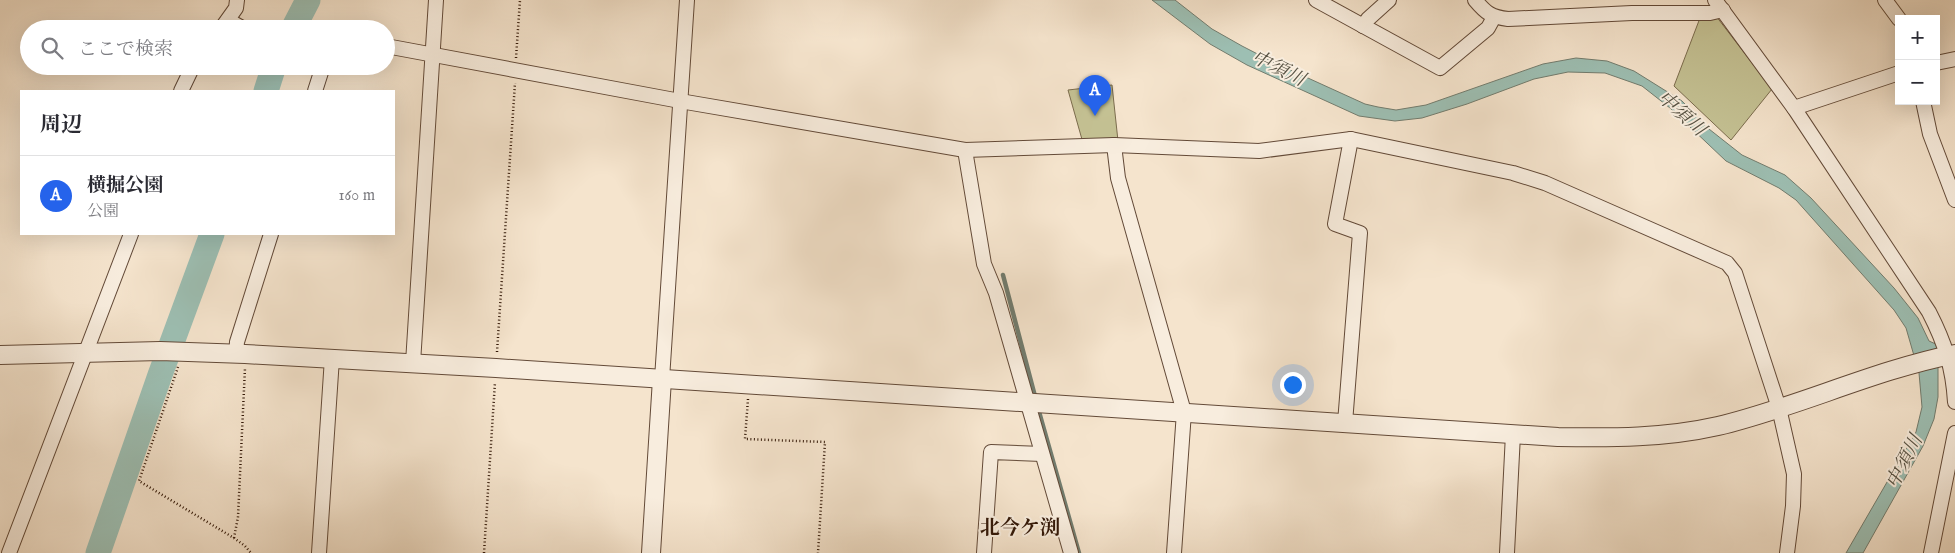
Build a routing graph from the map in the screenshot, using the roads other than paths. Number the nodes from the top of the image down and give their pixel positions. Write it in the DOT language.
graph roads {
  1 [pos="237,0"];
  2 [pos="436,0"];
  3 [pos="687,0"];
  4 [pos="1316,0"];
  5 [pos="1389,0"];
  6 [pos="1475,0"];
  7 [pos="1885,0"];
  8 [pos="1719,5"];
  9 [pos="1896,15"];
  10 [pos="1494,17"];
  11 [pos="228,20"];
  12 [pos="1363,26"];
  13 [pos="395,48"];
  14 [pos="433,54"];
  15 [pos="1955,59"];
  16 [pos="1940,62"];
  17 [pos="1895,74"];
  18 [pos="188,75"];
  19 [pos="320,75"];
  20 [pos="181,90"];
  21 [pos="315,90"];
  22 [pos="680,100"];
  23 [pos="1924,105"];
  24 [pos="1794,108"];
  25 [pos="1351,139"];
  26 [pos="1114,145"];
  27 [pos="965,150"];
  28 [pos="1955,198"];
  29 [pos="131,235"];
  30 [pos="271,235"];
  31 [pos="87,352"];
  32 [pos="241,354"];
  33 [pos="0,355"];
  34 [pos="1948,355"];
  35 [pos="332,358"];
  36 [pos="413,363"];
  37 [pos="662,379"];
  38 [pos="1026,402"];
  39 [pos="1955,402"];
  40 [pos="1779,408"];
  41 [pos="1184,412"];
  42 [pos="1346,423"];
  43 [pos="1955,433"];
  44 [pos="1513,434"];
  45 [pos="1042,454"];
  46 [pos="9,553"];
  47 [pos="318,553"];
  48 [pos="650,553"];
  49 [pos="984,553"];
  50 [pos="1070,553"];
  51 [pos="1174,553"];
  52 [pos="1507,553"];
  53 [pos="1787,553"];
  54 [pos="1931,553"];
  1 -- 11 [label="street"];
  2 -- 14 [label="street"];
  3 -- 22 [label="street"];
  4 -- 12 [label="street"];
  5 -- 12 [label="street"];
  6 -- 10 [label="street"];
  7 -- 9 [label="street"];
  8 -- 10 [label="street"];
  8 -- 24 [label="street"];
  10 -- 12 [label="street"];
  13 -- 14 [label="street"];
  14 -- 22 [label="street"];
  14 -- 36 [label="street"];
  15 -- 16 [label="street"];
  17 -- 24 [label="street"];
  18 -- 20 [label="street"];
  19 -- 21 [label="street"];
  22 -- 27 [label="street"];
  22 -- 37 [label="street"];
  23 -- 28 [label="street"];
  24 -- 34 [label="street"];
  25 -- 26 [label="street"];
  25 -- 40 [label="street"];
  25 -- 42 [label="street"];
  26 -- 27 [label="street"];
  26 -- 41 [label="street"];
  27 -- 38 [label="street"];
  29 -- 31 [label="street"];
  30 -- 32 [label="street"];
  31 -- 32 [label="street"];
  31 -- 33 [label="street"];
  31 -- 46 [label="street"];
  32 -- 35 [label="street"];
  34 -- 39 [label="street"];
  34 -- 40 [label="street"];
  35 -- 36 [label="street"];
  35 -- 47 [label="street"];
  36 -- 37 [label="street"];
  37 -- 38 [label="street"];
  37 -- 48 [label="street"];
  38 -- 41 [label="street"];
  38 -- 45 [label="street"];
  40 -- 44 [label="street"];
  40 -- 53 [label="street"];
  41 -- 42 [label="street"];
  41 -- 51 [label="street"];
  42 -- 44 [label="street"];
  43 -- 54 [label="street"];
  44 -- 52 [label="street"];
  45 -- 49 [label="street"];
  45 -- 50 [label="street"];
}
